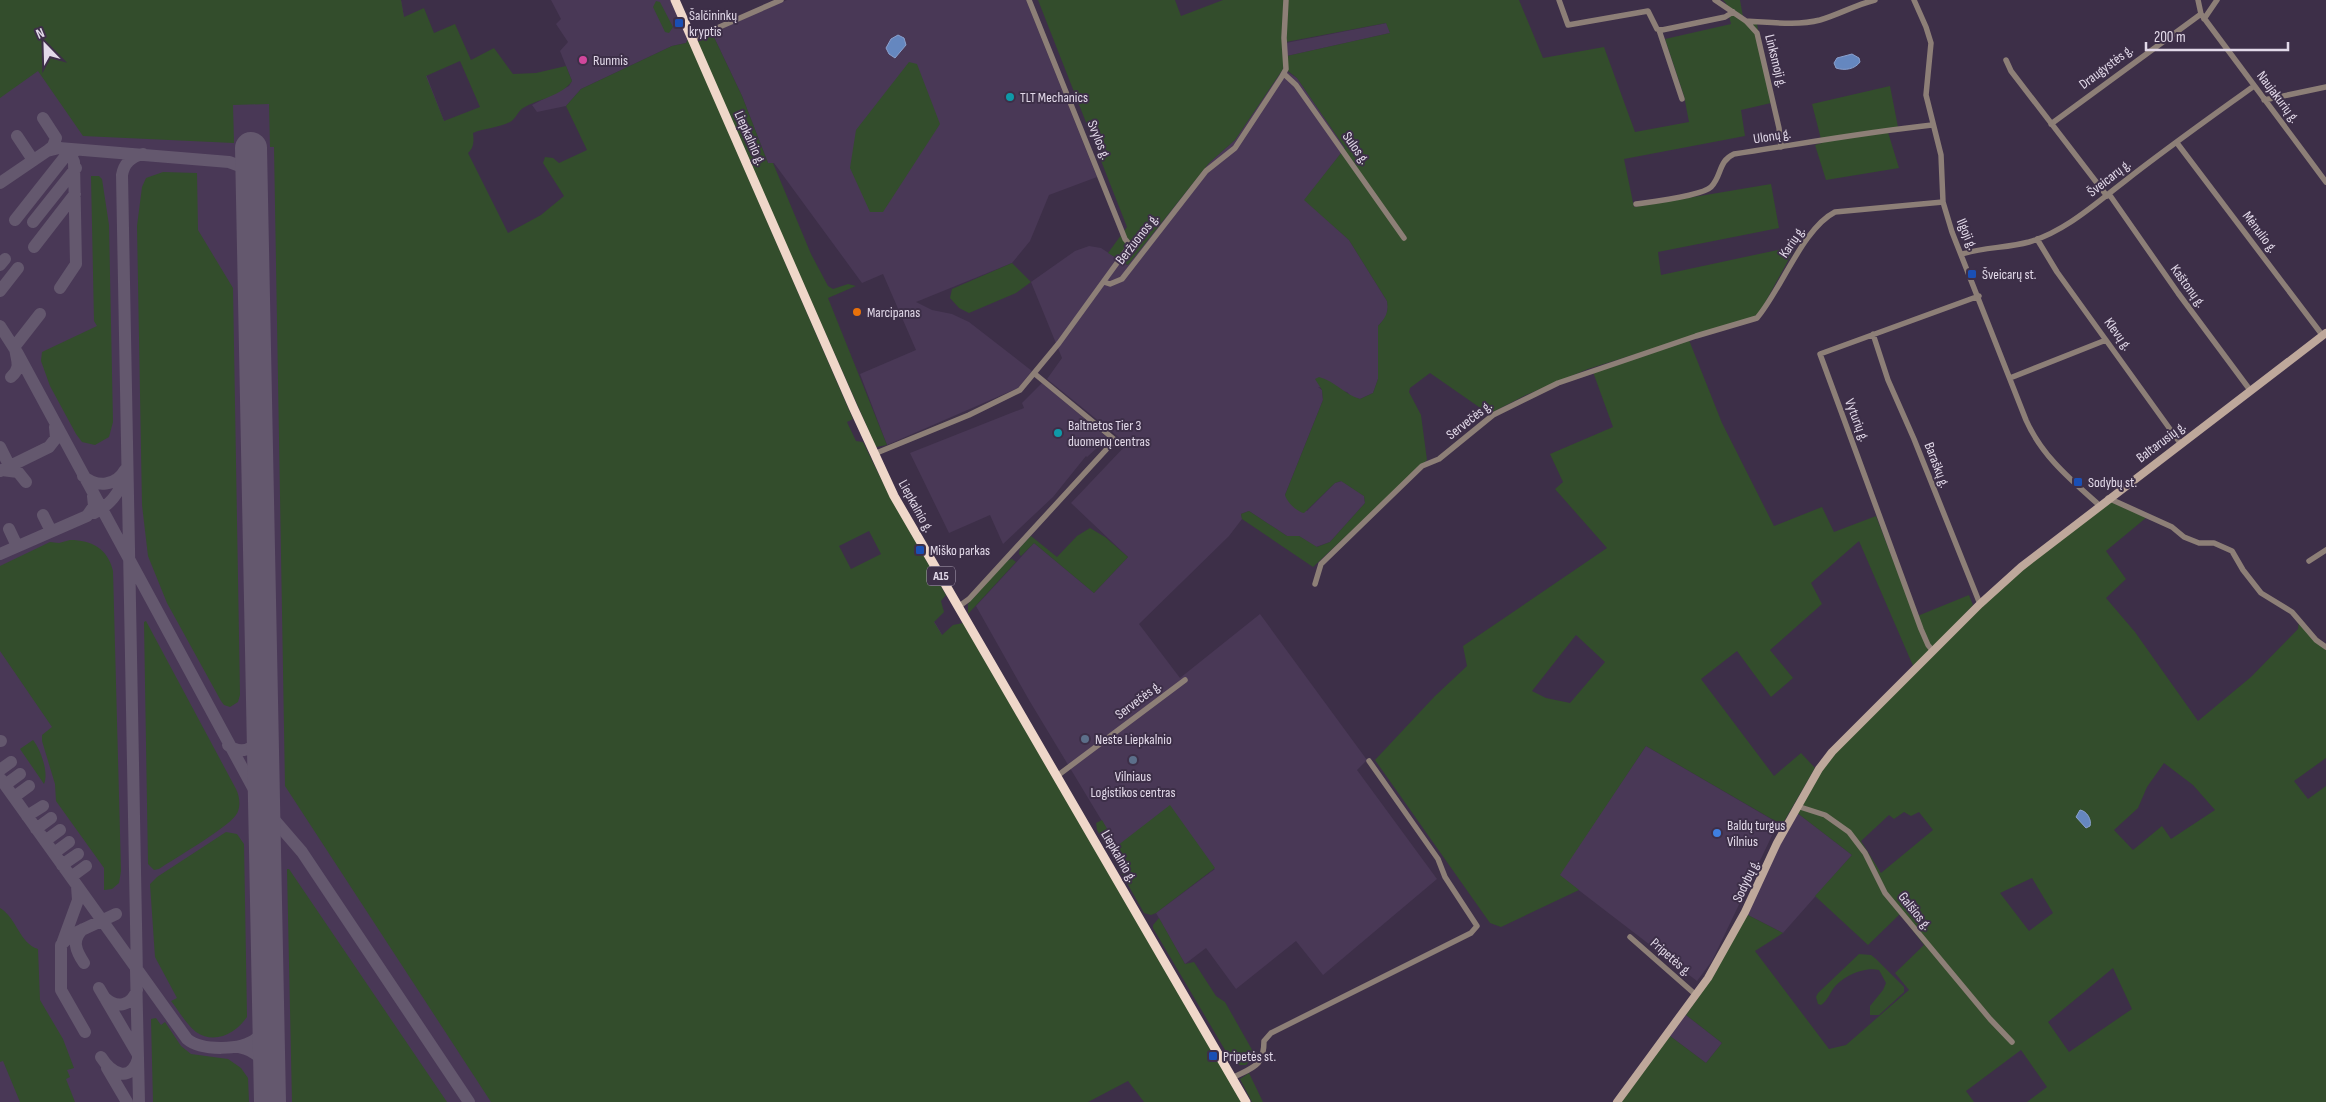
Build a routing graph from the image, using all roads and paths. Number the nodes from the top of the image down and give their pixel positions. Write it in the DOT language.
graph roads {
  1 [pos="675,0"];
  2 [pos="781,0"];
  3 [pos="1029,0"];
  4 [pos="1286,0"];
  5 [pos="1559,0"];
  6 [pos="1715,0"];
  7 [pos="1875,0"];
  8 [pos="1914,0"];
  9 [pos="2198,0"];
  10 [pos="2217,0"];
  11 [pos="1733,12"];
  12 [pos="2202,16"];
  13 [pos="1746,21"];
  14 [pos="1768,22"];
  15 [pos="1659,30"];
  16 [pos="1757,33"];
  17 [pos="692,39"];
  18 [pos="2006,60"];
  19 [pos="1284,74"];
  20 [pos="2254,86"];
  21 [pos="2326,87"];
  22 [pos="1682,99"];
  23 [pos="2264,100"];
  24 [pos="2051,124"];
  25 [pos="1932,125"];
  26 [pos="2177,143"];
  27 [pos="1781,147"];
  28 [pos="2326,182"];
  29 [pos="2108,195"];
  30 [pos="1943,202"];
  31 [pos="1636,204"];
  32 [pos="1404,238"];
  33 [pos="2037,238"];
  34 [pos="1962,254"];
  35 [pos="1104,282"];
  36 [pos="1979,296"];
  37 [pos="1873,334"];
  38 [pos="2324,335"];
  39 [pos="2106,340"];
  40 [pos="1684,341"];
  41 [pos="1035,374"];
  42 [pos="2010,378"];
  43 [pos="2250,390"];
  44 [pos="2180,443"];
  45 [pos="874,454"];
  46 [pos="2108,498"];
  47 [pos="2100,504"];
  48 [pos="2326,550"];
  49 [pos="2309,561"];
  50 [pos="1315,584"];
  51 [pos="1991,594"];
  52 [pos="1980,604"];
  53 [pos="958,607"];
  54 [pos="2326,647"];
  55 [pos="1933,651"];
  56 [pos="1185,680"];
  57 [pos="1369,761"];
  58 [pos="1057,776"];
  59 [pos="1798,806"];
  60 [pos="1630,937"];
  61 [pos="1696,995"];
  62 [pos="2012,1042"];
  63 [pos="1232,1078"];
  64 [pos="1246,1102"];
  65 [pos="1617,1102"];
  1 -- 17 [label="highway, Liepkalnio g. / A15"];
  2 -- 17 [label="street"];
  3 -- 35 [label="street, Svylos g."];
  4 -- 19 [label="street"];
  5 -- 15 [label="street"];
  6 -- 11 [label="street, Linksmoji g."];
  7 -- 14 [label="street"];
  8 -- 25 [label="street, Ilgoji g."];
  9 -- 12 [label="street, Naujakurių g."];
  10 -- 12 [label="street, Draugystės g."];
  11 -- 13 [label="street, Linksmoji g."];
  11 -- 15 [label="street"];
  12 -- 20 [label="street, Naujakurių g."];
  12 -- 24 [label="street, Draugystės g."];
  13 -- 14 [label="street"];
  13 -- 16 [label="street, Linksmoji g."];
  14 -- 16 [label="street"];
  15 -- 22 [label="street"];
  16 -- 27 [label="street, Linksmoji g."];
  17 -- 45 [label="highway, Liepkalnio g. / A15"];
  18 -- 24 [label="street, Kaštonų g."];
  19 -- 32 [label="street, Sulos g."];
  19 -- 35 [label="street, Beržuonos g."];
  20 -- 23 [label="street, Naujakurių g."];
  20 -- 26 [label="street, Šveicarų g."];
  21 -- 23 [label="street"];
  23 -- 28 [label="street, Naujakurių g."];
  24 -- 29 [label="street, Kaštonų g."];
  25 -- 27 [label="street, Ulonų g."];
  25 -- 30 [label="street, Ilgoji g."];
  26 -- 29 [label="street, Šveicarų g."];
  26 -- 38 [label="street, Mėnulio g."];
  27 -- 31 [label="street, Ulonų g."];
  29 -- 33 [label="street, Šveicarų g."];
  29 -- 43 [label="street, Kaštonų g."];
  30 -- 34 [label="street, Ilgoji g."];
  30 -- 40 [label="street, Karių g."];
  33 -- 34 [label="street, Šveicarų g."];
  33 -- 39 [label="street, Klevų g."];
  34 -- 36 [label="street, Ilgoji g."];
  35 -- 41 [label="street"];
  36 -- 37 [label="street, Vyturių g."];
  36 -- 42 [label="street, Ilgoji g."];
  37 -- 52 [label="street, Baraškų g."];
  37 -- 55 [label="street, Vyturių g."];
  38 -- 43 [label="main road, Baltarusių g."];
  39 -- 42 [label="street"];
  39 -- 44 [label="street, Klevų g."];
  40 -- 50 [label="street, Servečės g."];
  41 -- 45 [label="street"];
  41 -- 53 [label="street"];
  42 -- 47 [label="street, Ilgoji g."];
  43 -- 44 [label="main road, Baltarusių g."];
  44 -- 46 [label="main road, Baltarusių g."];
  45 -- 53 [label="highway, Liepkalnio g. / A15"];
  46 -- 47 [label="main road, Baltarusių g."];
  46 -- 54 [label="street"];
  47 -- 51 [label="main road, Baltarusių g."];
  48 -- 49 [label="street"];
  51 -- 52 [label="main road, Sodybų g."];
  52 -- 55 [label="main road, Sodybų g."];
  53 -- 58 [label="highway, Liepkalnio g. / A15"];
  55 -- 59 [label="main road, Sodybų g."];
  56 -- 58 [label="street, Servečės g."];
  57 -- 63 [label="street"];
  58 -- 63 [label="highway, Liepkalnio g. / A15"];
  59 -- 61 [label="main road, Sodybų g."];
  59 -- 62 [label="street, Galšios g."];
  60 -- 61 [label="street, Pripetės g."];
  61 -- 65 [label="main road, Sodybų g."];
  63 -- 64 [label="highway, Liepkalnio g. / A15"];
}
